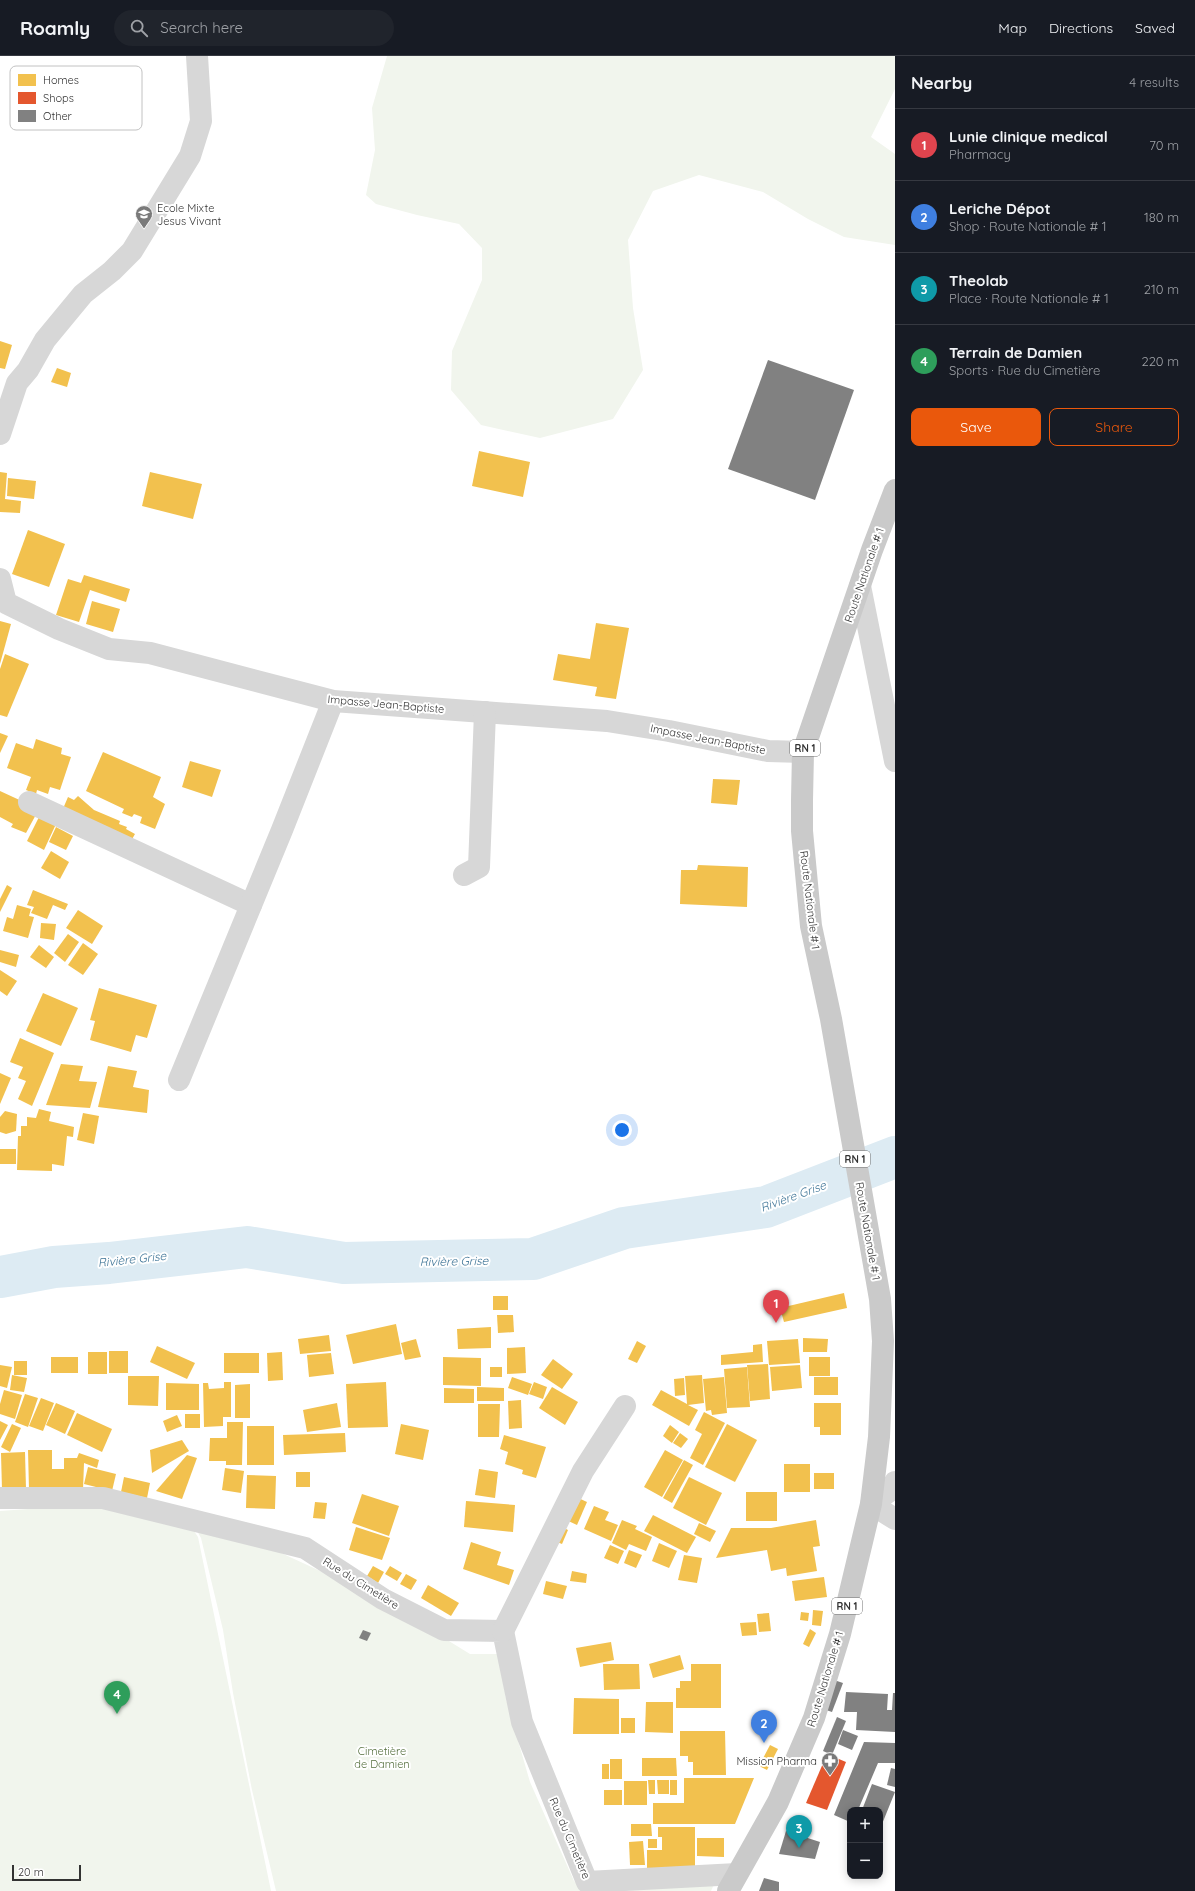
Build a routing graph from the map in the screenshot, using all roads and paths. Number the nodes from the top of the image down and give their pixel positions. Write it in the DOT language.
graph roads {
  1 [pos="197,56"];
  2 [pos="8,380"];
  3 [pos="0,434"];
  4 [pos="895,490"];
  5 [pos="891,509"];
  6 [pos="0,582"];
  7 [pos="860,586"];
  8 [pos="333,701"];
  9 [pos="888,705"];
  10 [pos="485,712"];
  11 [pos="804,752"];
  12 [pos="895,761"];
  13 [pos="30,802"];
  14 [pos="464,875"];
  15 [pos="251,905"];
  16 [pos="179,1080"];
  17 [pos="625,1406"];
  18 [pos="895,1482"];
  19 [pos="0,1498"];
  20 [pos="870,1504"];
  21 [pos="895,1519"];
  22 [pos="503,1631"];
  23 [pos="733,1882"];
  1 -- 2 [label="street"];
  2 -- 3 [label="street"];
  4 -- 5 [label="main road, Route Nationale # 1 / RN 1"];
  5 -- 7 [label="main road, Route Nationale # 1 / RN 1"];
  6 -- 8 [label="street, Impasse Jean-Baptiste"];
  7 -- 9 [label="street"];
  7 -- 11 [label="main road, Route Nationale # 1 / RN 1"];
  8 -- 10 [label="street, Impasse Jean-Baptiste"];
  8 -- 15 [label="street"];
  9 -- 12 [label="street"];
  10 -- 11 [label="street, Impasse Jean-Baptiste"];
  10 -- 14 [label="street"];
  11 -- 20 [label="main road, Route Nationale # 1 / RN 1"];
  13 -- 15 [label="street"];
  15 -- 16 [label="street"];
  17 -- 22 [label="street"];
  18 -- 20 [label="street"];
  19 -- 22 [label="street, Rue du Cimetière"];
  20 -- 21 [label="street"];
  20 -- 23 [label="main road, Route Nationale # 1 / RN 1"];
  22 -- 23 [label="street, Rue du Cimetière"];
}
